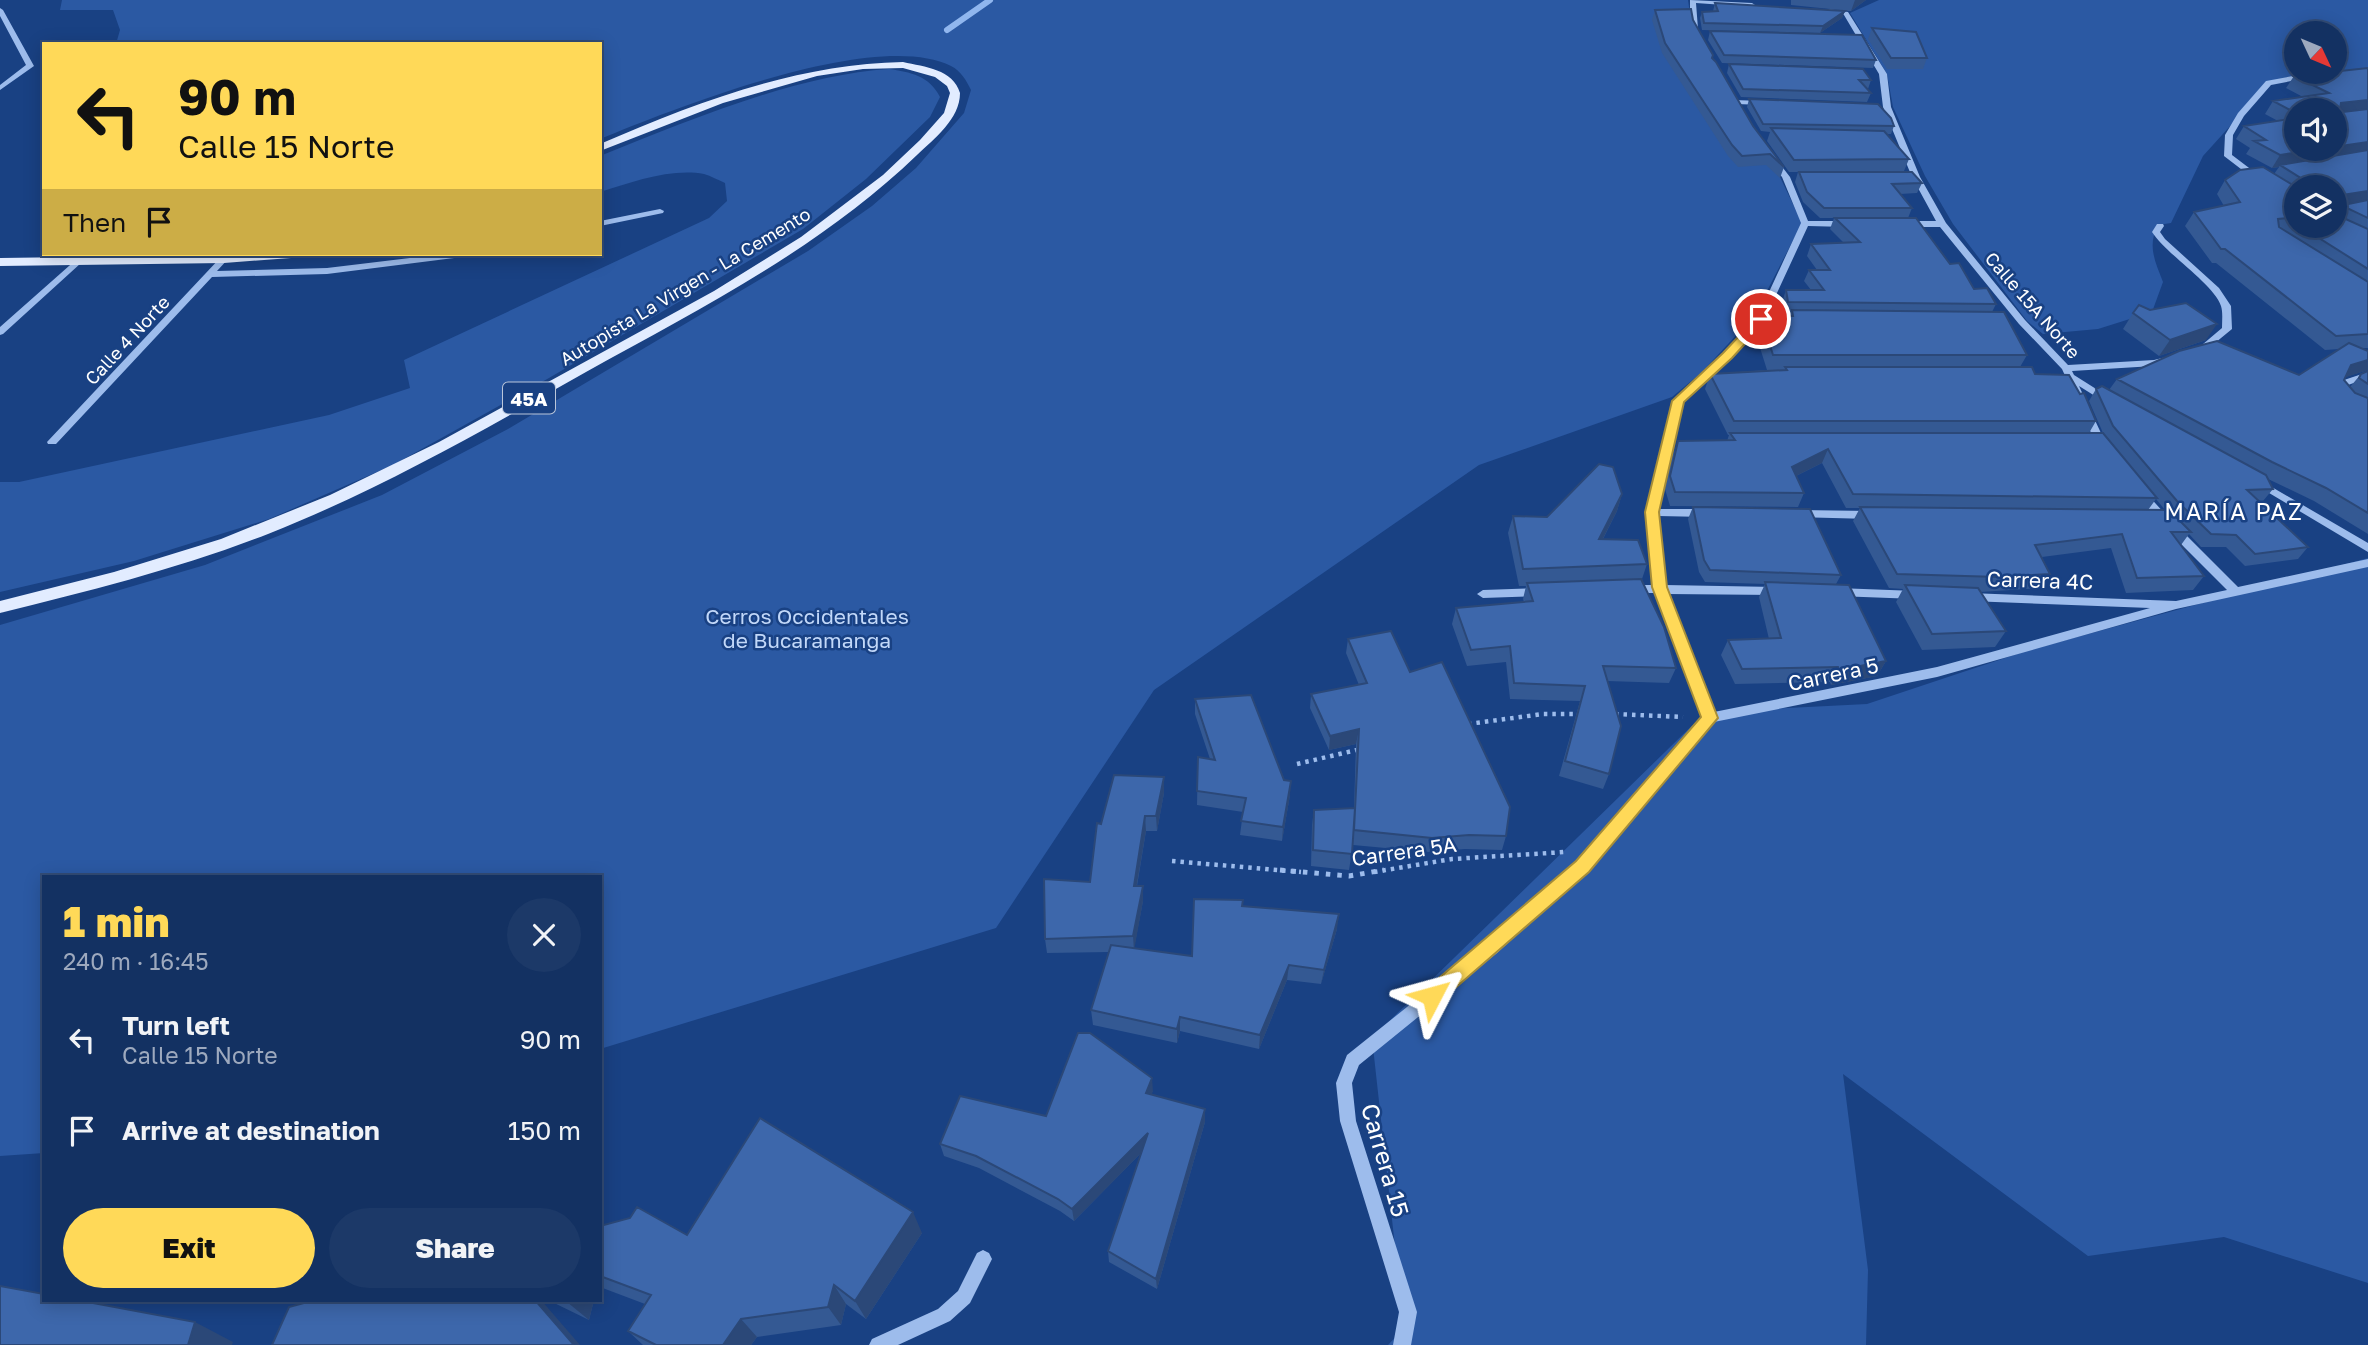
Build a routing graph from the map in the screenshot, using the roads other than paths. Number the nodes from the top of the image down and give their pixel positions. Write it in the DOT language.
graph roads {
  1 [pos="1693,1"];
  2 [pos="1757,6"];
  3 [pos="0,10"];
  4 [pos="1821,10"];
  5 [pos="10,29"];
  6 [pos="0,32"];
  7 [pos="1698,35"];
  8 [pos="1712,36"];
  9 [pos="1850,39"];
  10 [pos="1863,39"];
  11 [pos="1703,46"];
  12 [pos="1870,73"];
  13 [pos="1883,74"];
  14 [pos="2284,80"];
  15 [pos="0,88"];
  16 [pos="1729,90"];
  17 [pos="1736,102"];
  18 [pos="1777,103"];
  19 [pos="1874,106"];
  20 [pos="1887,107"];
  21 [pos="1743,113"];
  22 [pos="2242,133"];
  23 [pos="2229,135"];
  24 [pos="1888,139"];
  25 [pos="1900,139"];
  26 [pos="1763,146"];
  27 [pos="602,147"];
  28 [pos="1786,177"];
  29 [pos="1799,177"];
  30 [pos="1903,177"];
  31 [pos="1916,177"];
  32 [pos="2261,177"];
  33 [pos="660,211"];
  34 [pos="1805,223"];
  35 [pos="602,224"];
  36 [pos="1860,224"];
  37 [pos="1887,224"];
  38 [pos="1942,224"];
  39 [pos="2160,226"];
  40 [pos="264,256"];
  41 [pos="452,256"];
  42 [pos="224,259"];
  43 [pos="78,261"];
  44 [pos="0,262"];
  45 [pos="211,274"];
  46 [pos="1761,319"];
  47 [pos="1775,320"];
  48 [pos="2008,322"];
  49 [pos="2021,323"];
  50 [pos="0,332"];
  51 [pos="2192,352"];
  52 [pos="2179,356"];
  53 [pos="2069,372"];
  54 [pos="2368,374"];
  55 [pos="1707,376"];
  56 [pos="1720,376"];
  57 [pos="2058,376"];
  58 [pos="2113,403"];
  59 [pos="2368,411"];
  60 [pos="1667,441"];
  61 [pos="1681,441"];
  62 [pos="2084,441"];
  63 [pos="2098,441"];
  64 [pos="52,442"];
  65 [pos="2114,460"];
  66 [pos="2245,475"];
  67 [pos="2138,489"];
  68 [pos="1652,512"];
  69 [pos="1721,513"];
  70 [pos="1790,514"];
  71 [pos="1886,515"];
  72 [pos="2148,518"];
  73 [pos="2162,518"];
  74 [pos="2368,548"];
  75 [pos="2368,563"];
  76 [pos="1659,587"];
  77 [pos="1618,589"];
  78 [pos="1793,591"];
  79 [pos="1551,592"];
  80 [pos="1819,592"];
  81 [pos="2237,593"];
  82 [pos="1483,594"];
  83 [pos="1928,595"];
  84 [pos="1955,596"];
  85 [pos="2176,605"];
  86 [pos="0,607"];
  87 [pos="1710,718"];
  88 [pos="983,1259"];
  89 [pos="878,1345"];
  90 [pos="1402,1345"];
  1 -- 2 [label="street"];
  1 -- 7 [label="street"];
  3 -- 5 [label="street"];
  4 -- 10 [label="street, Calle 15A Norte"];
  5 -- 6 [label="street"];
  5 -- 15 [label="street"];
  7 -- 8 [label="street"];
  7 -- 11 [label="street"];
  9 -- 10 [label="street"];
  10 -- 13 [label="street, Calle 15A Norte"];
  12 -- 13 [label="street"];
  13 -- 20 [label="street, Calle 15A Norte"];
  14 -- 23 [label="street"];
  16 -- 17 [label="street"];
  17 -- 18 [label="street"];
  17 -- 21 [label="street"];
  19 -- 20 [label="street"];
  20 -- 25 [label="street, Calle 15A Norte"];
  22 -- 23 [label="street"];
  23 -- 32 [label="street"];
  24 -- 25 [label="street"];
  25 -- 31 [label="street, Calle 15A Norte"];
  26 -- 28 [label="street"];
  27 -- 86 [label="main road, Autopista La Virgen - La Cemento / 45A"];
  28 -- 29 [label="street"];
  28 -- 34 [label="street"];
  30 -- 31 [label="street"];
  31 -- 38 [label="street, Calle 15A Norte"];
  33 -- 35 [label="street"];
  34 -- 36 [label="street"];
  34 -- 46 [label="street"];
  37 -- 38 [label="street"];
  38 -- 49 [label="street, Calle 15A Norte"];
  39 -- 51 [label="street"];
  40 -- 42 [label="main road"];
  41 -- 45 [label="street"];
  42 -- 43 [label="main road"];
  42 -- 45 [label="street, Calle 4 Norte"];
  43 -- 44 [label="main road"];
  43 -- 50 [label="street"];
  45 -- 64 [label="street, Calle 4 Norte"];
  46 -- 47 [label="street"];
  46 -- 55 [label="street"];
  48 -- 49 [label="street"];
  49 -- 53 [label="street, Calle 15A Norte"];
  52 -- 53 [label="street"];
  53 -- 57 [label="street"];
  53 -- 58 [label="street"];
  53 -- 63 [label="street, Calle 15A Norte"];
  54 -- 59 [label="street"];
  55 -- 56 [label="street"];
  55 -- 60 [label="street"];
  60 -- 61 [label="street"];
  60 -- 68 [label="street"];
  62 -- 63 [label="street"];
  63 -- 65 [label="street, Calle 15A Norte"];
  66 -- 74 [label="street"];
  67 -- 73 [label="street"];
  68 -- 69 [label="street"];
  68 -- 76 [label="street"];
  70 -- 71 [label="street"];
  72 -- 73 [label="street"];
  73 -- 81 [label="street"];
  75 -- 81 [label="street, Carrera 5"];
  76 -- 77 [label="street"];
  76 -- 78 [label="street"];
  76 -- 87 [label="street"];
  79 -- 82 [label="street"];
  80 -- 83 [label="street"];
  81 -- 85 [label="street, Carrera 5"];
  84 -- 85 [label="street, Carrera 4C"];
  85 -- 87 [label="street, Carrera 5"];
  87 -- 90 [label="street, Carrera 15"];
  88 -- 89 [label="street"];
}
